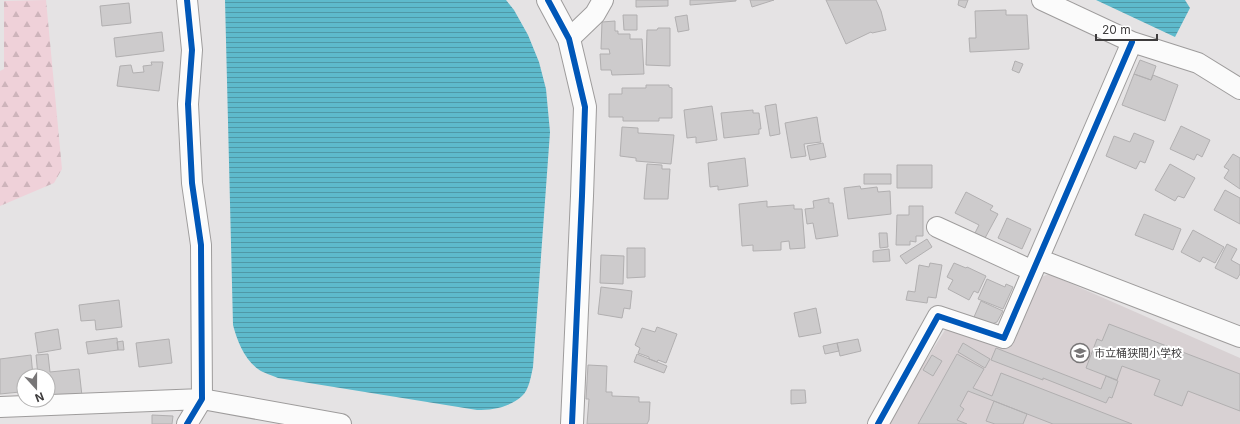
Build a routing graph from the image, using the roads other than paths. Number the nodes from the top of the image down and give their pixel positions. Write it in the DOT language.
graph roads {
  1 [pos="188,0"];
  2 [pos="548,0"];
  3 [pos="603,0"];
  4 [pos="1042,0"];
  5 [pos="569,39"];
  6 [pos="1132,42"];
  7 [pos="1240,89"];
  8 [pos="937,227"];
  9 [pos="1036,265"];
  10 [pos="1240,337"];
  11 [pos="202,399"];
  12 [pos="9,413"];
  13 [pos="329,423"];
  14 [pos="187,424"];
  15 [pos="572,424"];
  16 [pos="878,424"];
  1 -- 11 [label="street"];
  2 -- 5 [label="street"];
  3 -- 5 [label="street"];
  4 -- 6 [label="street"];
  5 -- 15 [label="street"];
  6 -- 7 [label="street"];
  6 -- 9 [label="street"];
  8 -- 9 [label="street"];
  9 -- 10 [label="street"];
  9 -- 16 [label="street"];
  11 -- 12 [label="street"];
  11 -- 13 [label="street"];
  11 -- 14 [label="street"];
}
